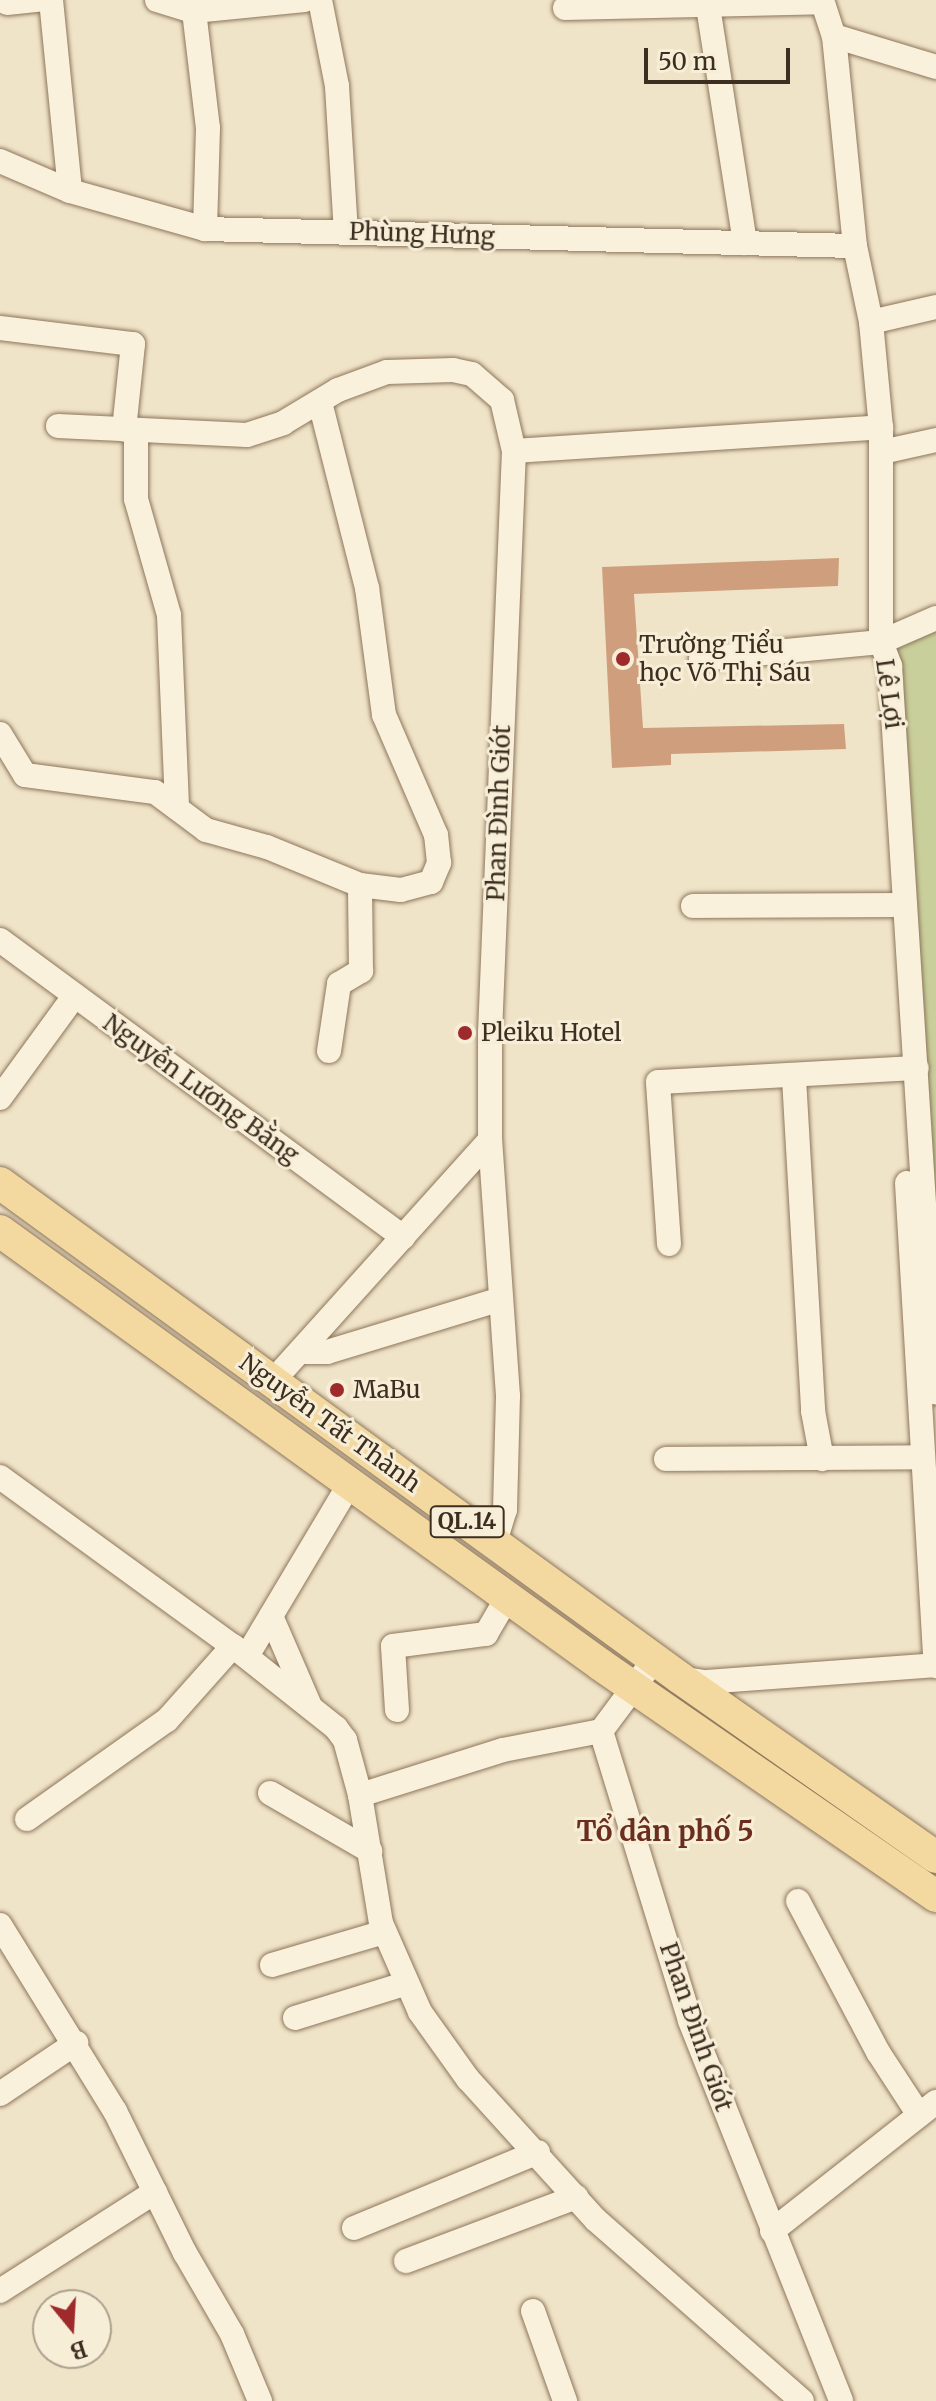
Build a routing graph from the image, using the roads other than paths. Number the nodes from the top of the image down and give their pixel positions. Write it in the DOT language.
graph roads {
  1 [pos="36,0"];
  2 [pos="51,0"];
  3 [pos="157,0"];
  4 [pos="304,0"];
  5 [pos="320,0"];
  6 [pos="822,1"];
  7 [pos="707,2"];
  8 [pos="7,3"];
  9 [pos="565,8"];
  10 [pos="194,11"];
  11 [pos="834,36"];
  12 [pos="936,67"];
  13 [pos="0,161"];
  14 [pos="70,191"];
  15 [pos="205,229"];
  16 [pos="346,232"];
  17 [pos="745,243"];
  18 [pos="855,246"];
  19 [pos="936,307"];
  20 [pos="871,322"];
  21 [pos="0,328"];
  22 [pos="320,402"];
  23 [pos="58,426"];
  24 [pos="881,427"];
  25 [pos="130,431"];
  26 [pos="936,440"];
  27 [pos="514,451"];
  28 [pos="882,452"];
  29 [pos="936,618"];
  30 [pos="881,642"];
  31 [pos="701,659"];
  32 [pos="0,734"];
  33 [pos="177,808"];
  34 [pos="360,885"];
  35 [pos="892,905"];
  36 [pos="693,906"];
  37 [pos="0,940"];
  38 [pos="75,995"];
  39 [pos="329,1051"];
  40 [pos="909,1069"];
  41 [pos="794,1078"];
  42 [pos="0,1098"];
  43 [pos="490,1140"];
  44 [pos="0,1183"];
  45 [pos="0,1231"];
  46 [pos="403,1237"];
  47 [pos="669,1244"];
  48 [pos="501,1299"];
  49 [pos="300,1352"];
  50 [pos="272,1382"];
  51 [pos="936,1393"];
  52 [pos="921,1457"];
  53 [pos="666,1459"];
  54 [pos="822,1459"];
  55 [pos="0,1477"];
  56 [pos="350,1483"];
  57 [pos="495,1542"];
  58 [pos="507,1598"];
  59 [pos="271,1616"];
  60 [pos="240,1651"];
  61 [pos="936,1665"];
  62 [pos="667,1669"];
  63 [pos="634,1688"];
  64 [pos="309,1706"];
  65 [pos="397,1710"];
  66 [pos="601,1731"];
  67 [pos="270,1793"];
  68 [pos="360,1795"];
  69 [pos="27,1819"];
  70 [pos="370,1851"];
  71 [pos="936,1857"];
  72 [pos="936,1896"];
  73 [pos="798,1901"];
  74 [pos="0,1925"];
  75 [pos="384,1932"];
  76 [pos="272,1965"];
  77 [pos="404,1984"];
  78 [pos="295,2018"];
  79 [pos="76,2043"];
  80 [pos="0,2094"];
  81 [pos="927,2109"];
  82 [pos="538,2152"];
  83 [pos="155,2192"];
  84 [pos="576,2197"];
  85 [pos="354,2228"];
  86 [pos="772,2231"];
  87 [pos="406,2261"];
  88 [pos="0,2291"];
  89 [pos="533,2311"];
  90 [pos="558,2399"];
  91 [pos="260,2401"];
  92 [pos="802,2401"];
  93 [pos="841,2401"];
  1 -- 8 [label="street"];
  2 -- 14 [label="street"];
  3 -- 10 [label="street"];
  4 -- 10 [label="street"];
  5 -- 16 [label="street"];
  6 -- 7 [label="street"];
  6 -- 11 [label="street, Lê Lợi"];
  7 -- 9 [label="street"];
  7 -- 17 [label="street"];
  10 -- 15 [label="street"];
  11 -- 12 [label="street"];
  11 -- 18 [label="street, Lê Lợi"];
  13 -- 14 [label="street, Phùng Hưng"];
  14 -- 15 [label="street, Phùng Hưng"];
  15 -- 16 [label="street, Phùng Hưng"];
  16 -- 17 [label="street, Phùng Hưng"];
  17 -- 18 [label="street, Phùng Hưng"];
  18 -- 20 [label="street, Lê Lợi"];
  19 -- 20 [label="street"];
  20 -- 24 [label="street, Lê Lợi"];
  21 -- 25 [label="street"];
  22 -- 25 [label="street, Phan Đình Giót"];
  22 -- 27 [label="street, Phan Đình Giót"];
  22 -- 34 [label="street"];
  23 -- 25 [label="street, Phan Đình Giót"];
  24 -- 27 [label="street"];
  24 -- 28 [label="street, Lê Lợi"];
  25 -- 33 [label="street"];
  26 -- 28 [label="street"];
  27 -- 43 [label="street, Phan Đình Giót"];
  28 -- 30 [label="street, Lê Lợi"];
  29 -- 30 [label="street"];
  30 -- 31 [label="street"];
  30 -- 35 [label="street"];
  30 -- 40 [label="street, Lê Lợi"];
  32 -- 33 [label="street"];
  33 -- 34 [label="street"];
  34 -- 39 [label="street"];
  35 -- 36 [label="street"];
  35 -- 40 [label="street"];
  37 -- 38 [label="street, Nguyễn Lương Bằng"];
  38 -- 42 [label="street"];
  38 -- 46 [label="street, Nguyễn Lương Bằng"];
  40 -- 41 [label="street"];
  40 -- 51 [label="street, Lê Lợi"];
  40 -- 52 [label="street"];
  41 -- 47 [label="street"];
  41 -- 54 [label="street"];
  43 -- 46 [label="street"];
  43 -- 48 [label="street, Phan Đình Giót"];
  44 -- 50 [label="main road, Nguyễn Tất Thành / QL.14"];
  45 -- 56 [label="main road, Nguyễn Tất Thành / QL.14"];
  46 -- 49 [label="street"];
  48 -- 49 [label="street"];
  48 -- 57 [label="street, Phan Đình Giót"];
  49 -- 50 [label="street"];
  50 -- 57 [label="main road, Nguyễn Tất Thành / QL.14"];
  52 -- 54 [label="street"];
  52 -- 61 [label="street"];
  53 -- 54 [label="street"];
  55 -- 60 [label="street"];
  56 -- 58 [label="main road, Nguyễn Tất Thành / QL.14"];
  56 -- 59 [label="street"];
  57 -- 62 [label="main road, Nguyễn Tất Thành / QL.14"];
  58 -- 63 [label="main road, Nguyễn Tất Thành / QL.14"];
  58 -- 65 [label="street"];
  59 -- 60 [label="street"];
  59 -- 64 [label="street"];
  60 -- 64 [label="street"];
  60 -- 69 [label="street"];
  61 -- 62 [label="street"];
  62 -- 63 [label="street"];
  62 -- 71 [label="main road, Nguyễn Tất Thành / QL.14"];
  63 -- 66 [label="street"];
  63 -- 72 [label="main road, Nguyễn Tất Thành / QL.14"];
  64 -- 68 [label="street"];
  66 -- 68 [label="street"];
  66 -- 86 [label="street, Phan Đình Giót"];
  67 -- 70 [label="street"];
  68 -- 70 [label="street"];
  70 -- 75 [label="street"];
  73 -- 81 [label="street"];
  74 -- 79 [label="street"];
  75 -- 76 [label="street"];
  75 -- 77 [label="street"];
  77 -- 78 [label="street"];
  77 -- 82 [label="street"];
  79 -- 80 [label="street"];
  79 -- 83 [label="street"];
  81 -- 86 [label="street"];
  82 -- 84 [label="street"];
  82 -- 85 [label="street"];
  83 -- 88 [label="street"];
  83 -- 91 [label="street"];
  84 -- 87 [label="street"];
  84 -- 92 [label="street"];
  86 -- 93 [label="street, Phan Đình Giót"];
  89 -- 90 [label="street"];
}
